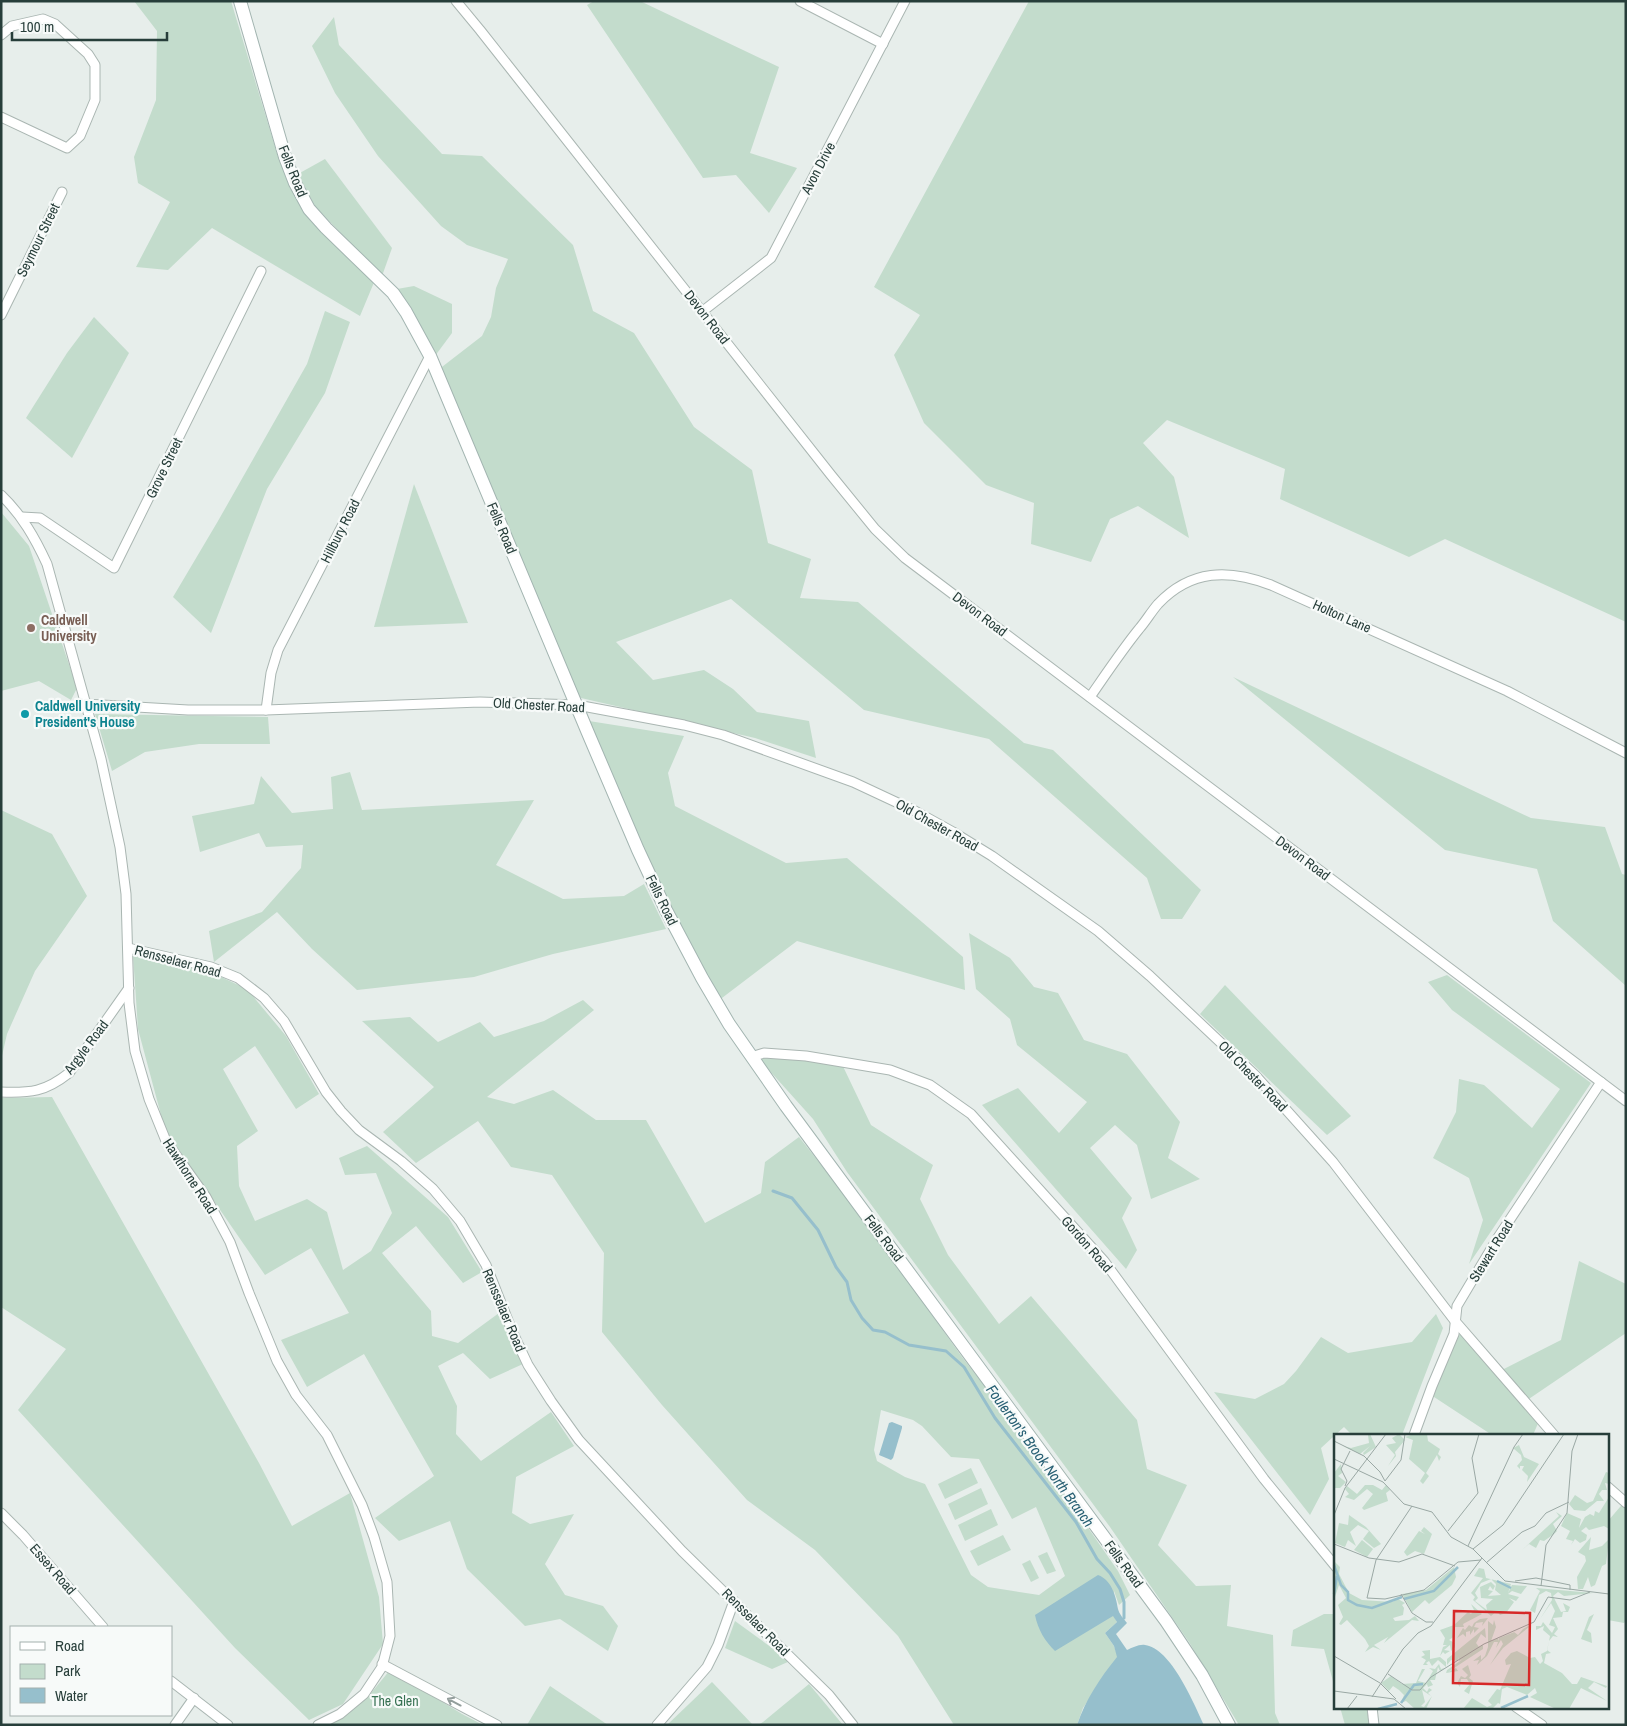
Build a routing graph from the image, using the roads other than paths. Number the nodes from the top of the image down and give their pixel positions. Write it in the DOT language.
graph roads {
  1 [pos="240,1"];
  2 [pos="456,1"];
  3 [pos="800,1"];
  4 [pos="905,1"];
  5 [pos="1,34"];
  6 [pos="883,44"];
  7 [pos="1,117"];
  8 [pos="62,192"];
  9 [pos="261,271"];
  10 [pos="703,311"];
  11 [pos="1,315"];
  12 [pos="430,356"];
  13 [pos="1,495"];
  14 [pos="22,517"];
  15 [pos="1090,697"];
  16 [pos="85,704"];
  17 [pos="577,705"];
  18 [pos="266,710"];
  19 [pos="1626,753"];
  20 [pos="128,948"];
  21 [pos="129,987"];
  22 [pos="751,1057"];
  23 [pos="1601,1082"];
  24 [pos="1,1092"];
  25 [pos="1626,1101"];
  26 [pos="1455,1321"];
  27 [pos="1414,1434"];
  28 [pos="1553,1434"];
  29 [pos="1610,1489"];
  30 [pos="1626,1502"];
  31 [pos="1,1513"];
  32 [pos="1334,1565"];
  33 [pos="734,1601"];
  34 [pos="102,1626"];
  35 [pos="382,1664"];
  36 [pos="172,1682"];
  37 [pos="194,1698"];
  38 [pos="1372,1708"];
  39 [pos="1517,1708"];
  40 [pos="175,1725"];
  41 [pos="228,1725"];
  42 [pos="318,1725"];
  43 [pos="497,1725"];
  44 [pos="657,1725"];
  45 [pos="854,1725"];
  46 [pos="1229,1725"];
  47 [pos="1374,1725"];
  48 [pos="1542,1725"];
  1 -- 12 [label="street, Fells Road"];
  2 -- 10 [label="street, Devon Road"];
  3 -- 6 [label="street"];
  4 -- 6 [label="street, Avon Drive"];
  5 -- 7 [label="street"];
  6 -- 10 [label="street, Avon Drive"];
  8 -- 11 [label="street, Seymour Street"];
  9 -- 14 [label="street, Grove Street"];
  10 -- 15 [label="street, Devon Road"];
  12 -- 17 [label="street, Fells Road"];
  12 -- 18 [label="street, Hillbury Road"];
  13 -- 14 [label="street, Hawthorne Road"];
  14 -- 16 [label="street, Hawthorne Road"];
  15 -- 19 [label="street, Holton Lane"];
  15 -- 23 [label="street, Devon Road"];
  16 -- 18 [label="street, Old Chester Road"];
  16 -- 20 [label="street, Hawthorne Road"];
  17 -- 18 [label="street, Old Chester Road"];
  17 -- 22 [label="street, Fells Road"];
  17 -- 26 [label="street, Old Chester Road"];
  20 -- 21 [label="street, Hawthorne Road"];
  20 -- 33 [label="street, Rensselaer Road"];
  21 -- 24 [label="street, Argyle Road"];
  21 -- 35 [label="street, Hawthorne Road"];
  22 -- 32 [label="street, Gordon Road"];
  22 -- 46 [label="street, Fells Road"];
  23 -- 25 [label="street, Devon Road"];
  23 -- 26 [label="street, Stewart Road"];
  26 -- 27 [label="street, Stewart Road"];
  26 -- 28 [label="street, Old Chester Road"];
  29 -- 30 [label="street"];
  31 -- 34 [label="street, Essex Road"];
  33 -- 44 [label="street"];
  33 -- 45 [label="street, Rensselaer Road"];
  35 -- 42 [label="street, Hawthorne Road"];
  43 -- 35 [label="street, one-way"];
  36 -- 37 [label="street"];
  37 -- 40 [label="street"];
  37 -- 41 [label="street"];
  38 -- 47 [label="street"];
  39 -- 48 [label="street"];
}
